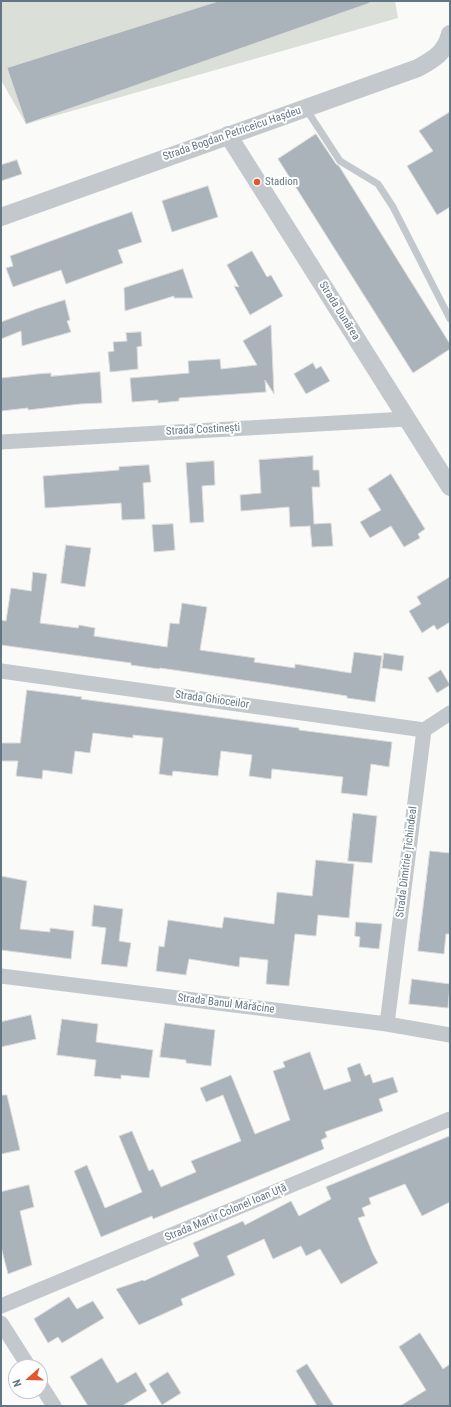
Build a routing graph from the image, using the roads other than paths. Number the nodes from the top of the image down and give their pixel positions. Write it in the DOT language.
graph roads {
  1 [pos="450,34"];
  2 [pos="305,108"];
  3 [pos="228,135"];
  4 [pos="1,217"];
  5 [pos="450,319"];
  6 [pos="406,419"];
  7 [pos="1,442"];
  8 [pos="450,488"];
  9 [pos="1,671"];
  10 [pos="450,713"];
  11 [pos="424,730"];
  12 [pos="1,976"];
  13 [pos="387,1024"];
  14 [pos="450,1035"];
  15 [pos="450,1119"];
  16 [pos="1,1306"];
  17 [pos="1,1323"];
  18 [pos="24,1359"];
  19 [pos="48,1397"];
  20 [pos="54,1406"];
  1 -- 2 [label="street, Strada Bogdan Petriceicu Hașdeu"];
  2 -- 3 [label="street, Strada Bogdan Petriceicu Hașdeu"];
  2 -- 5 [label="lane"];
  3 -- 4 [label="street, Strada Bogdan Petriceicu Hașdeu"];
  3 -- 6 [label="street, Strada Dunărea"];
  6 -- 7 [label="street, Strada Costinești"];
  6 -- 8 [label="street, Strada Dunărea"];
  9 -- 11 [label="street, Strada Ghioceilor"];
  10 -- 11 [label="street"];
  11 -- 13 [label="street, Strada Dimitrie Țichindeal"];
  12 -- 13 [label="street, Strada Banul Mărăcine"];
  13 -- 14 [label="street, Strada Banul Mărăcine"];
  15 -- 16 [label="street, Strada Martir Colonel Ioan Uță"];
  17 -- 18 [label="street"];
  19 -- 20 [label="street"];
}
